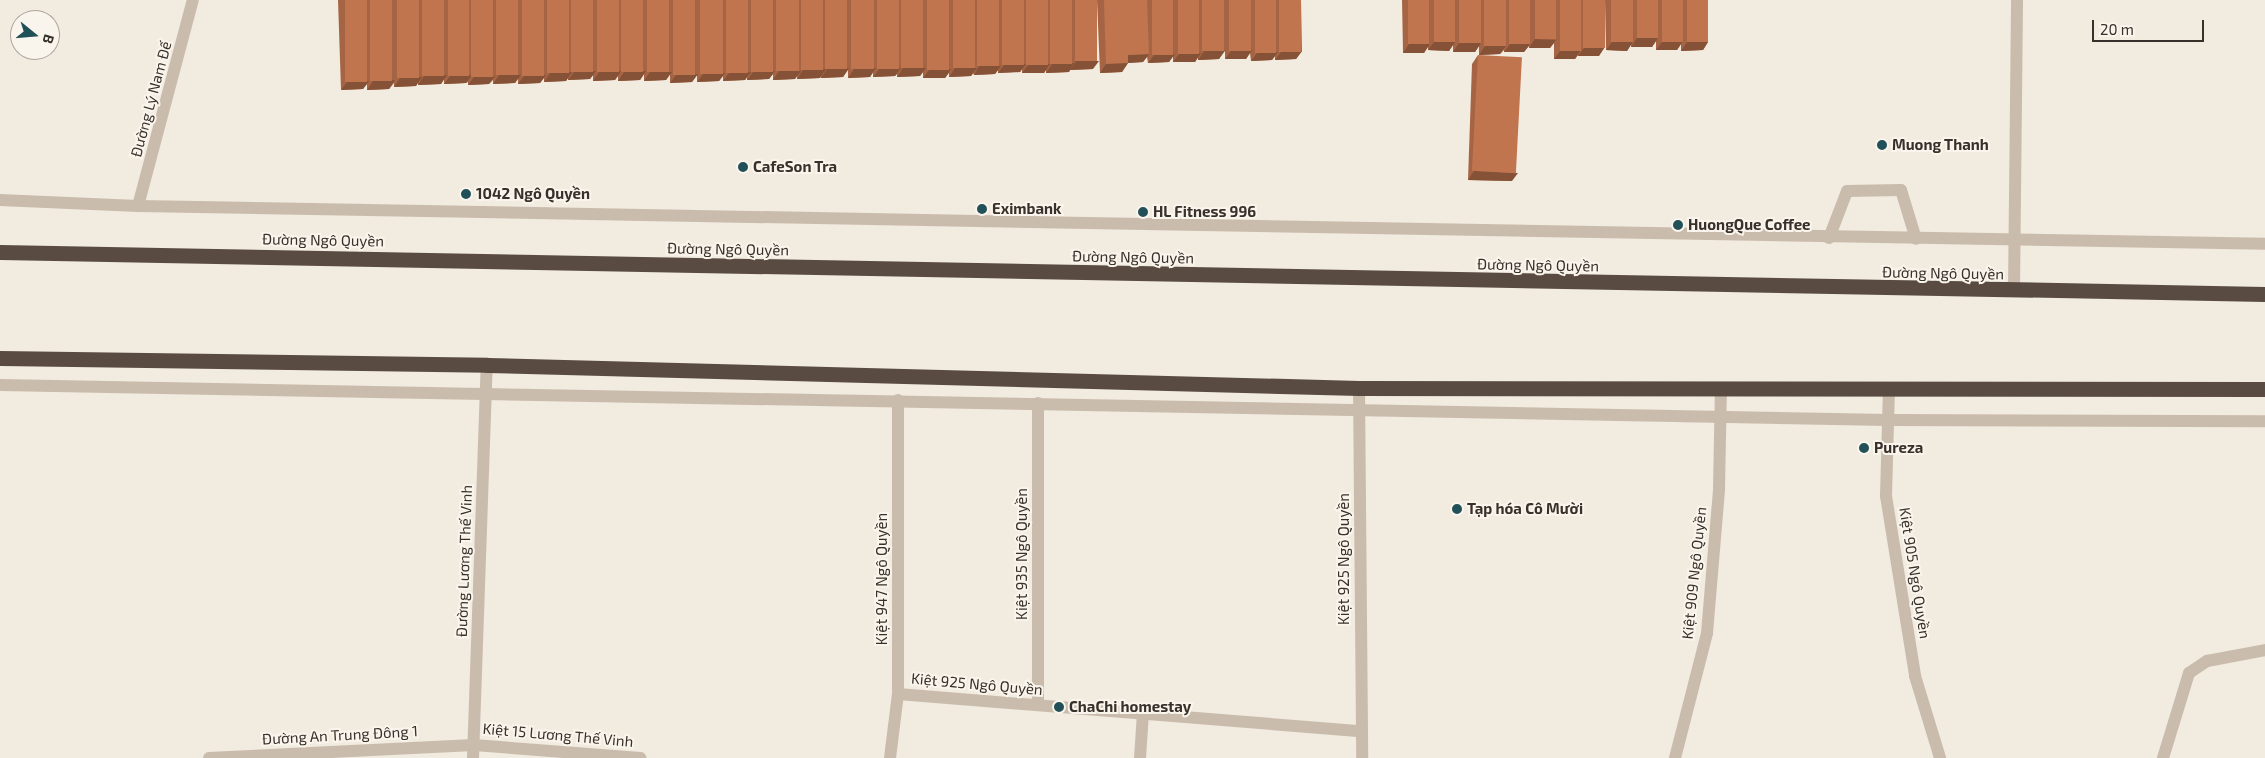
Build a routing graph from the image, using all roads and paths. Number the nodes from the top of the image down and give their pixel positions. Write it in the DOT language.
graph roads {
  1 [pos="193,0"];
  2 [pos="2016,0"];
  3 [pos="0,200"];
  4 [pos="138,206"];
  5 [pos="1829,238"];
  6 [pos="1916,239"];
  7 [pos="2016,241"];
  8 [pos="2265,244"];
  9 [pos="0,252"];
  10 [pos="2014,292"];
  11 [pos="2265,294"];
  12 [pos="0,358"];
  13 [pos="487,365"];
  14 [pos="0,385"];
  15 [pos="1359,388"];
  16 [pos="1721,388"];
  17 [pos="1889,388"];
  18 [pos="2265,389"];
  19 [pos="486,393"];
  20 [pos="898,400"];
  21 [pos="1038,403"];
  22 [pos="1359,409"];
  23 [pos="1721,416"];
  24 [pos="1888,420"];
  25 [pos="2265,421"];
  26 [pos="2265,650"];
  27 [pos="898,694"];
  28 [pos="1038,705"];
  29 [pos="1143,713"];
  30 [pos="1361,731"];
  31 [pos="474,745"];
  32 [pos="209,758"];
  33 [pos="473,758"];
  34 [pos="640,758"];
  35 [pos="890,758"];
  36 [pos="1140,758"];
  37 [pos="1362,758"];
  38 [pos="1675,758"];
  39 [pos="1940,758"];
  40 [pos="2163,758"];
  1 -- 4 [label="street, Đường Lý Nam Đế"];
  2 -- 7 [label="street"];
  3 -- 4 [label="street"];
  4 -- 5 [label="street"];
  5 -- 6 [label="street"];
  5 -- 6 [label="street"];
  6 -- 7 [label="street"];
  7 -- 8 [label="street"];
  7 -- 10 [label="street"];
  9 -- 10 [label="highway, Đường Ngô Quyền"];
  10 -- 11 [label="highway, Đường Ngô Quyền"];
  12 -- 13 [label="highway"];
  13 -- 15 [label="highway"];
  13 -- 19 [label="street, Đường Lương Thế Vinh"];
  14 -- 19 [label="street"];
  15 -- 16 [label="highway"];
  15 -- 22 [label="street, Kiệt 925 Ngô Quyền"];
  16 -- 17 [label="highway"];
  16 -- 23 [label="street, Kiệt 909 Ngô Quyền"];
  17 -- 18 [label="highway"];
  17 -- 24 [label="street, Kiệt 905 Ngô Quyền"];
  19 -- 20 [label="street"];
  19 -- 31 [label="street, Đường Lương Thế Vinh"];
  20 -- 21 [label="street"];
  20 -- 27 [label="street, Kiệt 947 Ngô Quyền"];
  21 -- 22 [label="street"];
  21 -- 28 [label="street, Kiệt 935 Ngô Quyền"];
  22 -- 23 [label="street"];
  22 -- 30 [label="street, Kiệt 925 Ngô Quyền"];
  23 -- 24 [label="street"];
  23 -- 38 [label="street, Kiệt 909 Ngô Quyền"];
  24 -- 25 [label="street"];
  24 -- 39 [label="street, Kiệt 905 Ngô Quyền"];
  26 -- 40 [label="street"];
  27 -- 28 [label="street, Kiệt 925 Ngô Quyền"];
  27 -- 35 [label="street, Kiệt 947 Ngô Quyền"];
  28 -- 29 [label="street, Kiệt 925 Ngô Quyền"];
  29 -- 30 [label="street, Kiệt 925 Ngô Quyền"];
  29 -- 36 [label="street"];
  30 -- 37 [label="street, Kiệt 925 Ngô Quyền"];
  31 -- 32 [label="street, Đường An Trung Đông 1"];
  31 -- 33 [label="street, Đường Lương Thế Vinh"];
  31 -- 34 [label="street, Kiệt 15 Lương Thế Vinh"];
}
